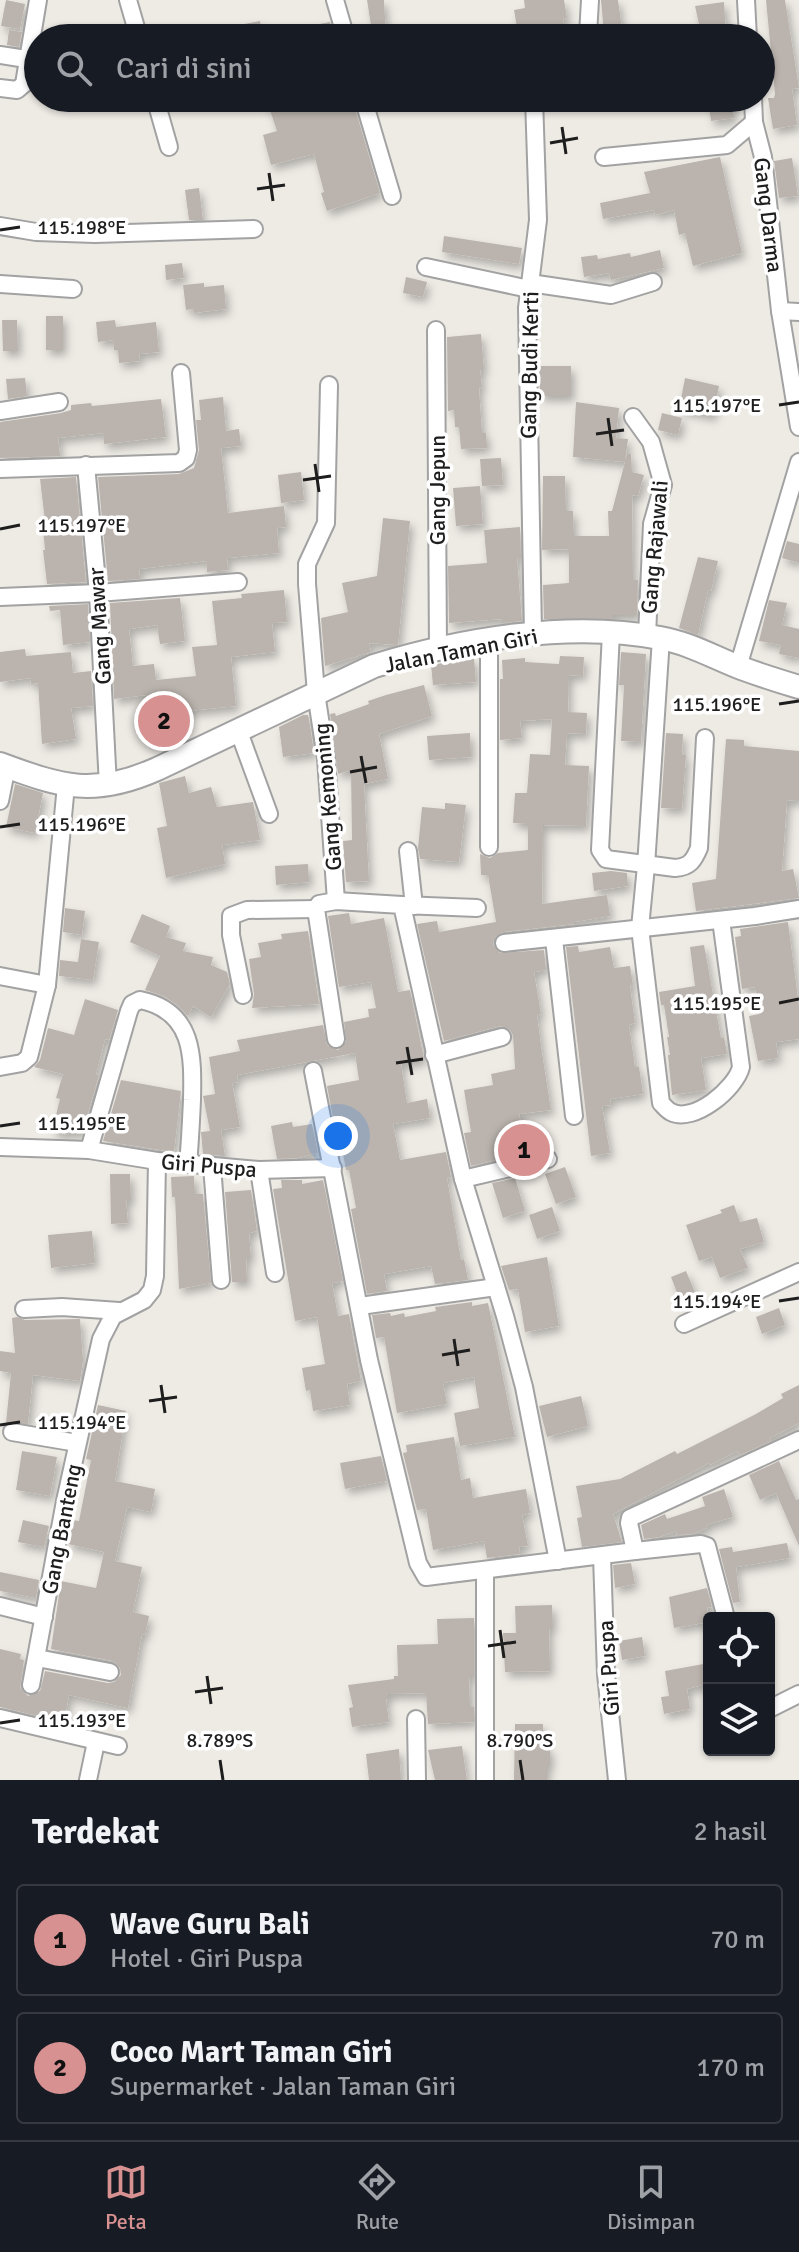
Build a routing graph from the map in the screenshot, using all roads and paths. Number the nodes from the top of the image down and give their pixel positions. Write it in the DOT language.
graph roads {
  1 [pos="38,0"];
  2 [pos="128,0"];
  3 [pos="335,0"];
  4 [pos="590,0"];
  5 [pos="746,0"];
  6 [pos="33,24"];
  7 [pos="135,24"];
  8 [pos="342,24"];
  9 [pos="589,24"];
  10 [pos="747,24"];
  11 [pos="0,55"];
  12 [pos="24,59"];
  13 [pos="24,74"];
  14 [pos="0,88"];
  15 [pos="159,112"];
  16 [pos="367,112"];
  17 [pos="534,112"];
  18 [pos="754,112"];
  19 [pos="754,122"];
  20 [pos="169,147"];
  21 [pos="604,157"];
  22 [pos="392,196"];
  23 [pos="0,226"];
  24 [pos="254,229"];
  25 [pos="426,267"];
  26 [pos="653,282"];
  27 [pos="0,284"];
  28 [pos="529,286"];
  29 [pos="73,289"];
  30 [pos="780,311"];
  31 [pos="799,312"];
  32 [pos="436,330"];
  33 [pos="181,373"];
  34 [pos="329,385"];
  35 [pos="59,402"];
  36 [pos="0,411"];
  37 [pos="798,414"];
  38 [pos="633,417"];
  39 [pos="799,427"];
  40 [pos="799,462"];
  41 [pos="86,465"];
  42 [pos="0,469"];
  43 [pos="238,582"];
  44 [pos="98,593"];
  45 [pos="0,597"];
  46 [pos="533,633"];
  47 [pos="611,633"];
  48 [pos="654,637"];
  49 [pos="489,641"];
  50 [pos="438,651"];
  51 [pos="738,667"];
  52 [pos="799,687"];
  53 [pos="316,693"];
  54 [pos="239,732"];
  55 [pos="705,738"];
  56 [pos="3,765"];
  57 [pos="66,785"];
  58 [pos="108,786"];
  59 [pos="0,801"];
  60 [pos="269,814"];
  61 [pos="489,847"];
  62 [pos="408,851"];
  63 [pos="646,866"];
  64 [pos="336,901"];
  65 [pos="408,906"];
  66 [pos="477,908"];
  67 [pos="316,909"];
  68 [pos="799,909"];
  69 [pos="721,920"];
  70 [pos="640,928"];
  71 [pos="554,939"];
  72 [pos="504,943"];
  73 [pos="0,976"];
  74 [pos="47,985"];
  75 [pos="243,995"];
  76 [pos="502,1037"];
  77 [pos="336,1039"];
  78 [pos="434,1055"];
  79 [pos="0,1067"];
  80 [pos="313,1071"];
  81 [pos="574,1116"];
  82 [pos="0,1147"];
  83 [pos="89,1150"];
  84 [pos="548,1159"];
  85 [pos="157,1161"];
  86 [pos="188,1164"];
  87 [pos="212,1166"];
  88 [pos="333,1168"];
  89 [pos="259,1170"];
  90 [pos="463,1179"];
  91 [pos="799,1272"];
  92 [pos="275,1273"];
  93 [pos="221,1280"];
  94 [pos="496,1287"];
  95 [pos="360,1306"];
  96 [pos="24,1309"];
  97 [pos="119,1311"];
  98 [pos="684,1324"];
  99 [pos="12,1432"];
  100 [pos="799,1440"];
  101 [pos="77,1443"];
  102 [pos="635,1551"];
  103 [pos="602,1556"];
  104 [pos="558,1561"];
  105 [pos="485,1571"];
  106 [pos="0,1606"];
  107 [pos="724,1612"];
  108 [pos="44,1617"];
  109 [pos="37,1658"];
  110 [pos="110,1672"];
  111 [pos="31,1685"];
  112 [pos="799,1694"];
  113 [pos="775,1706"];
  114 [pos="0,1718"];
  115 [pos="416,1719"];
  116 [pos="96,1742"];
  117 [pos="118,1746"];
  118 [pos="88,1780"];
  119 [pos="417,1780"];
  120 [pos="485,1780"];
  121 [pos="617,1780"];
  1 -- 6 [label="street"];
  2 -- 7 [label="street"];
  3 -- 8 [label="street"];
  4 -- 9 [label="street"];
  5 -- 10 [label="street"];
  11 -- 12 [label="street"];
  13 -- 14 [label="street"];
  15 -- 20 [label="street"];
  16 -- 22 [label="street"];
  17 -- 28 [label="street, Gang Budi Kerti"];
  18 -- 19 [label="street, Gang Darma"];
  19 -- 21 [label="street"];
  19 -- 30 [label="street, Gang Darma"];
  23 -- 24 [label="street"];
  25 -- 28 [label="street"];
  26 -- 28 [label="street"];
  27 -- 29 [label="street"];
  28 -- 46 [label="street, Gang Budi Kerti"];
  30 -- 31 [label="street"];
  30 -- 37 [label="street, Gang Darma"];
  32 -- 50 [label="street, Gang Jepun"];
  33 -- 41 [label="street"];
  34 -- 53 [label="street, Gang Kemoning"];
  35 -- 36 [label="street"];
  37 -- 39 [label="street, Gang Darma"];
  38 -- 48 [label="street, Gang Rajawali"];
  40 -- 51 [label="street"];
  41 -- 42 [label="street"];
  41 -- 44 [label="street, Gang Mawar"];
  43 -- 44 [label="street"];
  44 -- 45 [label="street"];
  44 -- 58 [label="street, Gang Mawar"];
  46 -- 47 [label="street, Jalan Taman Giri"];
  46 -- 49 [label="street, Jalan Taman Giri"];
  47 -- 48 [label="street, Jalan Taman Giri"];
  47 -- 63 [label="street"];
  48 -- 51 [label="street, Jalan Taman Giri"];
  48 -- 63 [label="street, Gang Rajawali"];
  49 -- 50 [label="street, Jalan Taman Giri"];
  49 -- 61 [label="street"];
  50 -- 53 [label="street, Jalan Taman Giri"];
  51 -- 52 [label="street, Jalan Taman Giri"];
  53 -- 54 [label="street, Jalan Taman Giri"];
  53 -- 64 [label="street, Gang Kemoning"];
  54 -- 58 [label="street, Jalan Taman Giri"];
  54 -- 60 [label="street"];
  55 -- 63 [label="street"];
  56 -- 57 [label="street, Jalan Taman Giri"];
  56 -- 59 [label="street"];
  57 -- 58 [label="street, Jalan Taman Giri"];
  57 -- 74 [label="street"];
  62 -- 65 [label="street"];
  63 -- 70 [label="street, Gang Rajawali"];
  64 -- 65 [label="street"];
  64 -- 67 [label="street"];
  65 -- 66 [label="street"];
  65 -- 78 [label="street"];
  67 -- 75 [label="street"];
  67 -- 77 [label="street"];
  68 -- 69 [label="street"];
  69 -- 70 [label="street"];
  69 -- 70 [label="street, Gang Rajawali"];
  70 -- 71 [label="street"];
  71 -- 72 [label="street"];
  71 -- 81 [label="street"];
  73 -- 74 [label="street"];
  74 -- 79 [label="street"];
  76 -- 78 [label="street"];
  78 -- 90 [label="street"];
  80 -- 88 [label="street"];
  82 -- 83 [label="street, Giri Puspa"];
  83 -- 85 [label="street, Giri Puspa"];
  83 -- 86 [label="street"];
  84 -- 90 [label="street"];
  85 -- 86 [label="street, Giri Puspa"];
  85 -- 97 [label="street, Gang Banteng"];
  86 -- 87 [label="street, Giri Puspa"];
  87 -- 89 [label="street, Giri Puspa"];
  87 -- 93 [label="street"];
  88 -- 89 [label="street, Giri Puspa"];
  88 -- 95 [label="street"];
  89 -- 92 [label="street"];
  90 -- 94 [label="street"];
  91 -- 98 [label="street"];
  94 -- 95 [label="street"];
  94 -- 104 [label="street"];
  95 -- 105 [label="street"];
  96 -- 97 [label="street"];
  97 -- 101 [label="street, Gang Banteng"];
  99 -- 101 [label="street"];
  100 -- 102 [label="street"];
  101 -- 108 [label="street, Gang Banteng"];
  102 -- 103 [label="street"];
  102 -- 107 [label="street"];
  103 -- 104 [label="street"];
  103 -- 121 [label="street, Giri Puspa"];
  104 -- 105 [label="street"];
  105 -- 120 [label="street"];
  106 -- 108 [label="street"];
  108 -- 109 [label="street, Gang Banteng"];
  109 -- 110 [label="street"];
  109 -- 111 [label="street, Gang Banteng"];
  112 -- 113 [label="street"];
  114 -- 116 [label="street"];
  115 -- 119 [label="street"];
  116 -- 117 [label="street"];
  116 -- 118 [label="street"];
}
